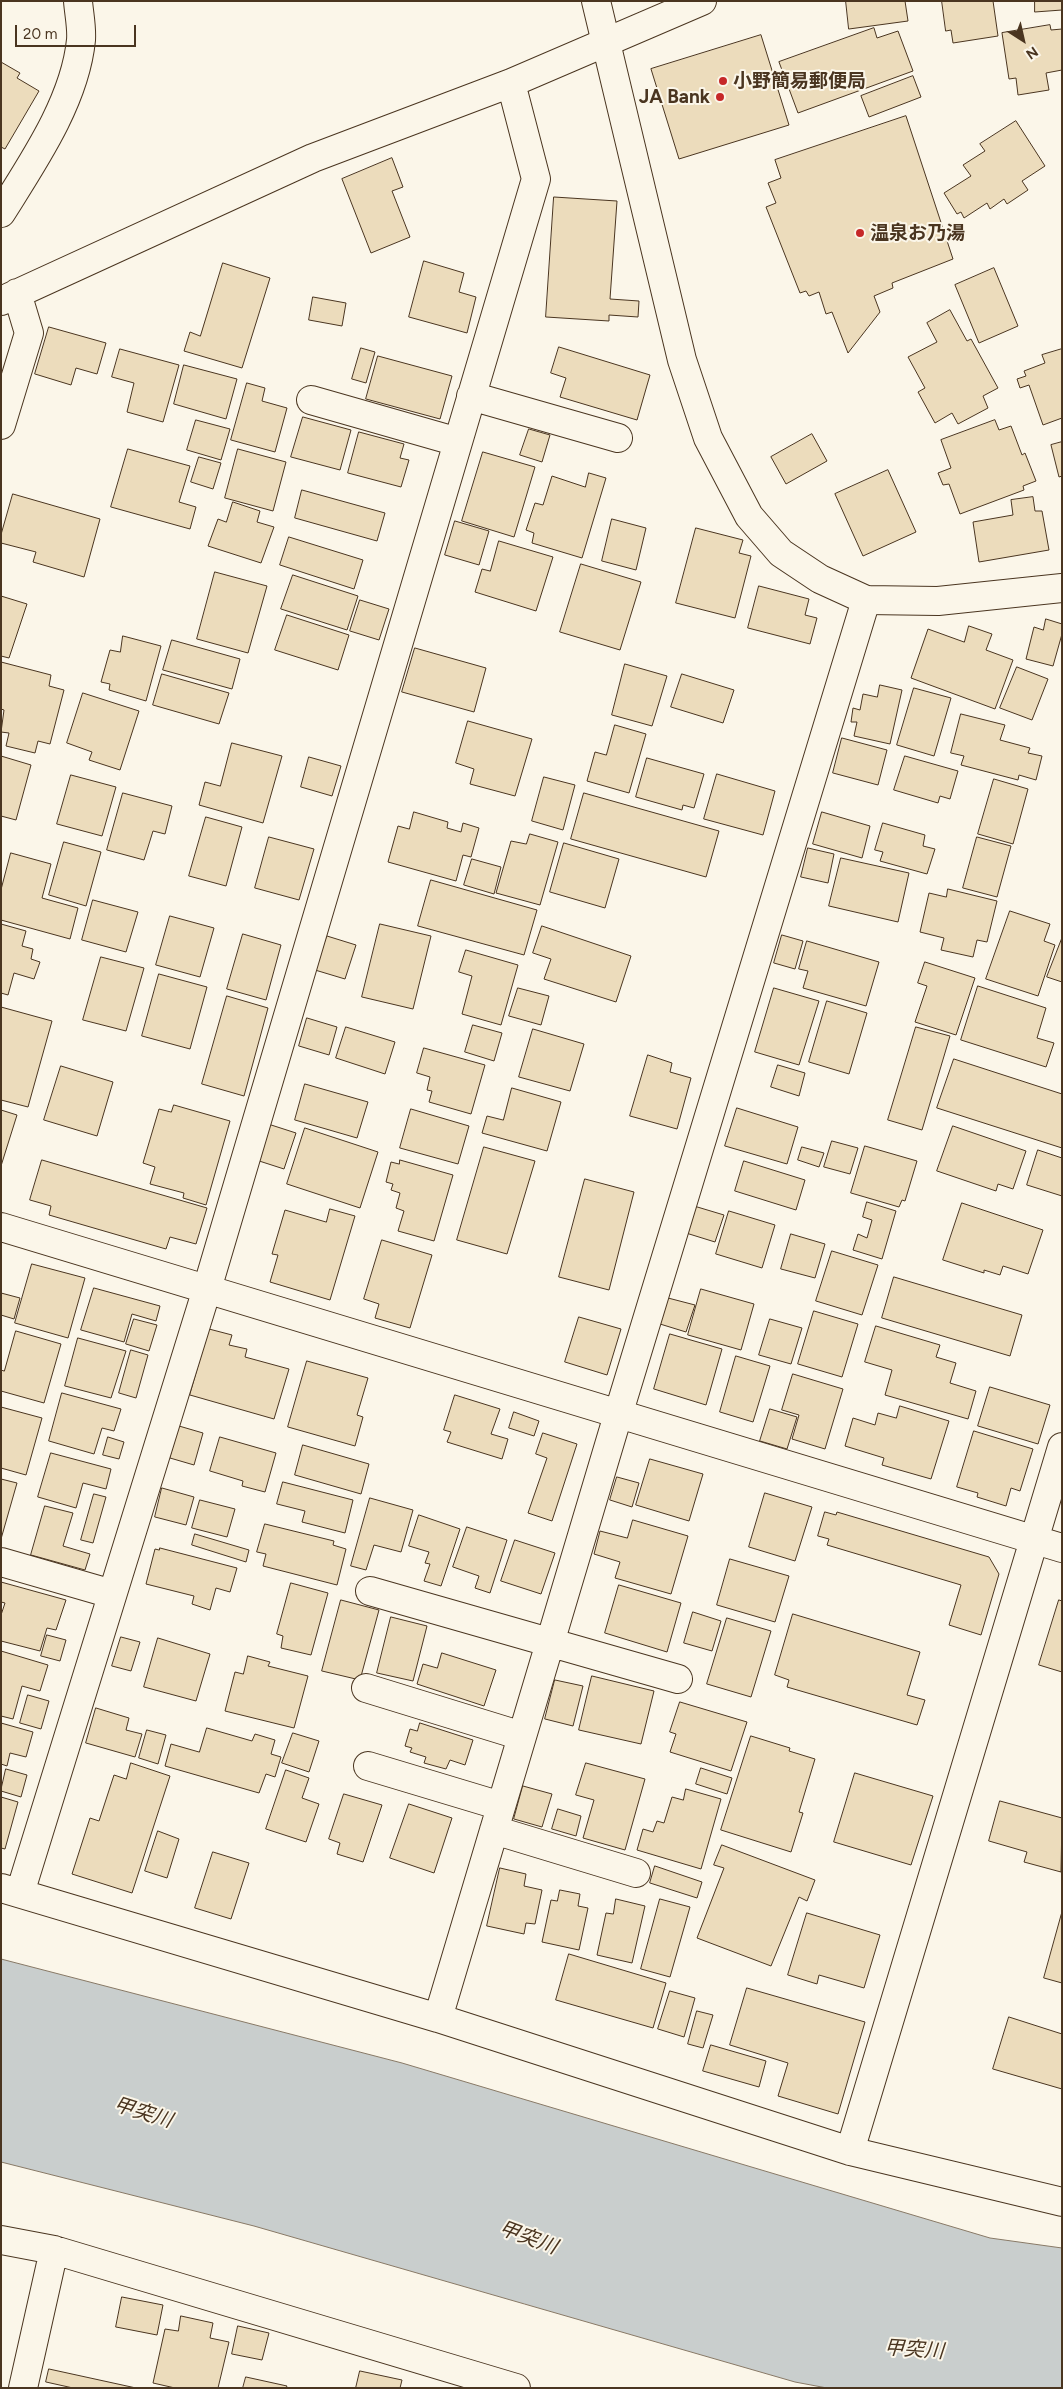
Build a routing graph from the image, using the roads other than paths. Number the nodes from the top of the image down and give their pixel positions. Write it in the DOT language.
graph roads {
  1 [pos="78,1"];
  2 [pos="596,1"];
  3 [pos="702,1"];
  4 [pos="606,44"];
  5 [pos="511,83"];
  6 [pos="1,213"];
  7 [pos="9,297"];
  8 [pos="472,396"];
  9 [pos="311,400"];
  10 [pos="1,426"];
  11 [pos="618,438"];
  12 [pos="458,442"];
  13 [pos="1062,588"];
  14 [pos="866,600"];
  15 [pos="1,1227"];
  16 [pos="206,1289"];
  17 [pos="618,1415"];
  18 [pos="1062,1447"];
  19 [pos="1034,1540"];
  20 [pos="1062,1548"];
  21 [pos="1,1562"];
  22 [pos="370,1591"];
  23 [pos="112,1594"];
  24 [pos="550,1642"];
  25 [pos="678,1679"];
  26 [pos="366,1688"];
  27 [pos="522,1736"];
  28 [pos="368,1766"];
  29 [pos="497,1818"];
  30 [pos="636,1873"];
  31 [pos="11,1891"];
  32 [pos="438,2018"];
  33 [pos="850,2152"];
  34 [pos="1062,2202"];
  35 [pos="1,2240"];
  36 [pos="54,2250"];
  37 [pos="23,2388"];
  38 [pos="516,2388"];
  1 -- 6 [label="street"];
  2 -- 4 [label="street"];
  3 -- 4 [label="street"];
  4 -- 5 [label="street"];
  4 -- 14 [label="street"];
  5 -- 7 [label="street"];
  5 -- 8 [label="street"];
  7 -- 10 [label="street"];
  8 -- 11 [label="street"];
  8 -- 12 [label="street"];
  9 -- 12 [label="street"];
  12 -- 16 [label="street"];
  13 -- 14 [label="street"];
  14 -- 17 [label="street"];
  15 -- 16 [label="street"];
  16 -- 17 [label="street"];
  16 -- 23 [label="street"];
  17 -- 19 [label="street"];
  17 -- 24 [label="street"];
  18 -- 19 [label="street"];
  19 -- 20 [label="street"];
  19 -- 33 [label="street"];
  21 -- 23 [label="street"];
  22 -- 24 [label="street"];
  23 -- 31 [label="street"];
  24 -- 25 [label="street"];
  24 -- 27 [label="street"];
  26 -- 27 [label="street"];
  27 -- 29 [label="street"];
  28 -- 29 [label="street"];
  29 -- 30 [label="street"];
  29 -- 32 [label="street"];
  31 -- 32 [label="street"];
  32 -- 33 [label="street"];
  33 -- 34 [label="street"];
  35 -- 36 [label="street"];
  36 -- 37 [label="street"];
  36 -- 38 [label="street"];
}
